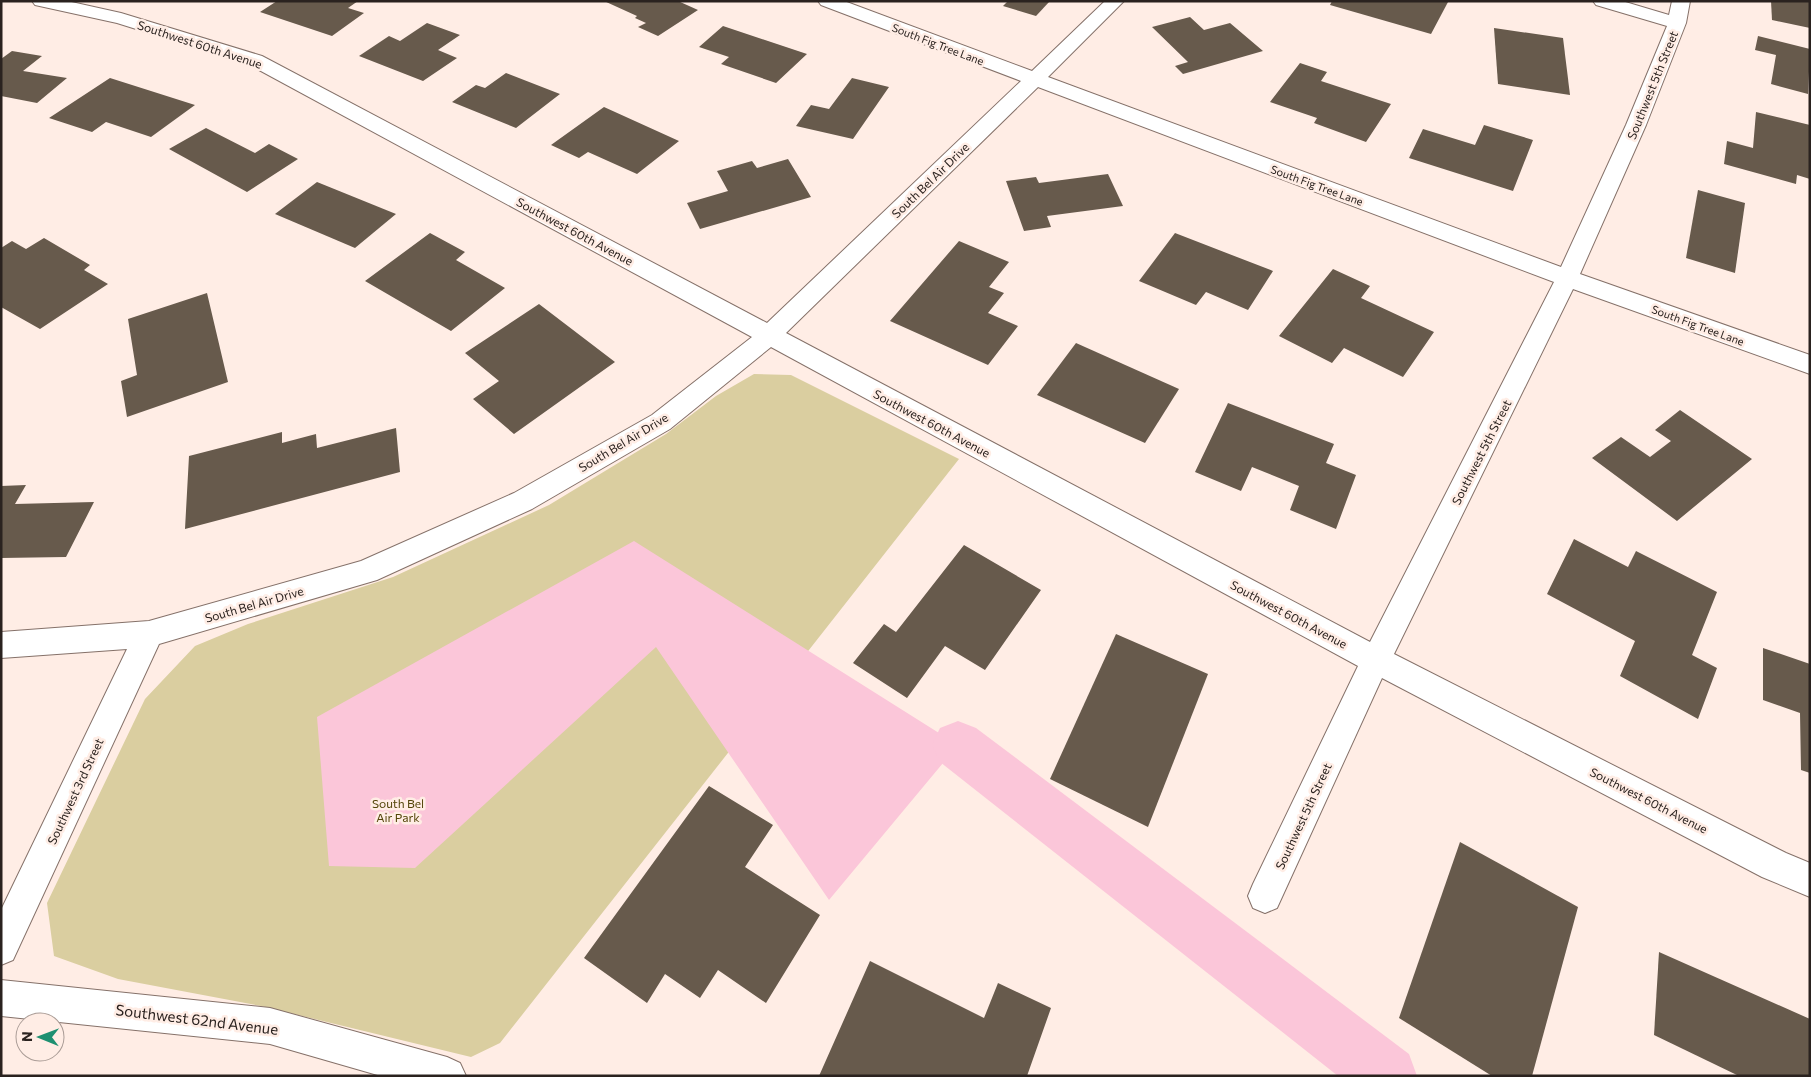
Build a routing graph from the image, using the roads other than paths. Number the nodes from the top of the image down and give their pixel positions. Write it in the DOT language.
graph roads {
  1 [pos="41,1"];
  2 [pos="827,1"];
  3 [pos="1115,1"];
  4 [pos="1602,1"];
  5 [pos="1679,12"];
  6 [pos="1034,80"];
  7 [pos="1567,278"];
  8 [pos="769,336"];
  9 [pos="1810,365"];
  10 [pos="149,634"];
  11 [pos="1,645"];
  12 [pos="1376,660"];
  13 [pos="1810,880"];
  14 [pos="1265,896"];
  15 [pos="1,948"];
  16 [pos="1,998"];
  17 [pos="447,1076"];
  1 -- 8 [label="street, Southwest 60th Avenue"];
  2 -- 6 [label="street, South Fig Tree Lane"];
  3 -- 6 [label="street, South Bel Air Drive"];
  4 -- 5 [label="street"];
  5 -- 7 [label="street, Southwest 5th Street"];
  6 -- 7 [label="street, South Fig Tree Lane"];
  6 -- 8 [label="street, South Bel Air Drive"];
  7 -- 9 [label="street, South Fig Tree Lane"];
  7 -- 12 [label="street, Southwest 5th Street"];
  8 -- 10 [label="street, South Bel Air Drive"];
  8 -- 12 [label="street, Southwest 60th Avenue"];
  10 -- 11 [label="street, South Bel Air Drive"];
  10 -- 15 [label="street, Southwest 3rd Street"];
  12 -- 13 [label="street, Southwest 60th Avenue"];
  12 -- 14 [label="street, Southwest 5th Street"];
  16 -- 17 [label="street, Southwest 62nd Avenue"];
}
